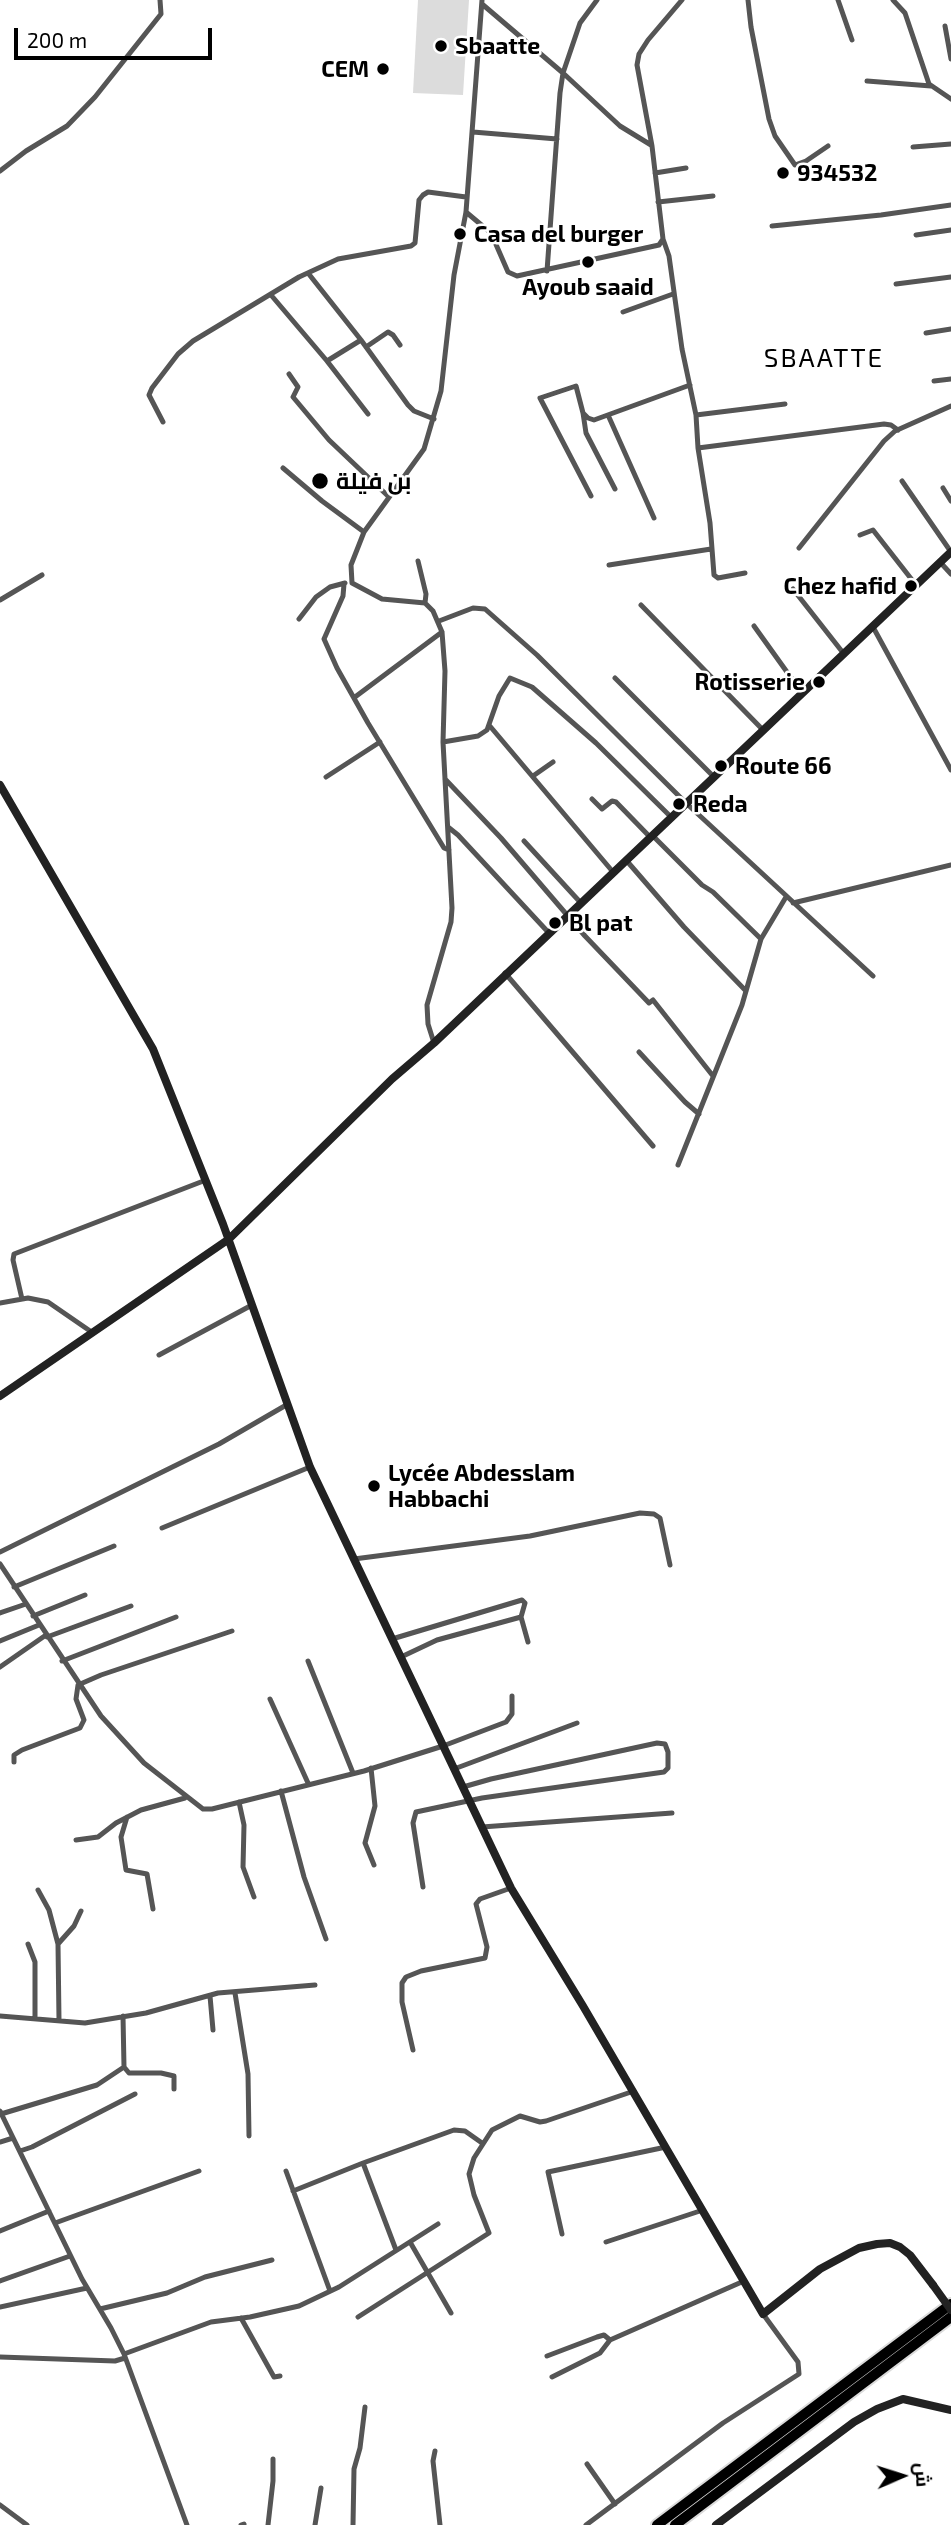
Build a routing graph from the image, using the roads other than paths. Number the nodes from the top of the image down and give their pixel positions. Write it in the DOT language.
graph roads {
  1 [pos="160,0"];
  2 [pos="597,0"];
  3 [pos="682,0"];
  4 [pos="748,0"];
  5 [pos="838,0"];
  6 [pos="894,0"];
  7 [pos="482,2"];
  8 [pos="945,26"];
  9 [pos="852,40"];
  10 [pos="951,59"];
  11 [pos="563,73"];
  12 [pos="867,81"];
  13 [pos="931,86"];
  14 [pos="951,99"];
  15 [pos="473,132"];
  16 [pos="556,139"];
  17 [pos="951,144"];
  18 [pos="652,146"];
  19 [pos="828,146"];
  20 [pos="913,147"];
  21 [pos="686,168"];
  22 [pos="0,171"];
  23 [pos="654,173"];
  24 [pos="713,196"];
  25 [pos="466,197"];
  26 [pos="658,202"];
  27 [pos="951,205"];
  28 [pos="466,212"];
  29 [pos="772,226"];
  30 [pos="951,230"];
  31 [pos="916,234"];
  32 [pos="663,239"];
  33 [pos="547,271"];
  34 [pos="308,273"];
  35 [pos="951,277"];
  36 [pos="896,284"];
  37 [pos="673,294"];
  38 [pos="271,295"];
  39 [pos="624,312"];
  40 [pos="951,330"];
  41 [pos="926,333"];
  42 [pos="361,340"];
  43 [pos="400,345"];
  44 [pos="366,347"];
  45 [pos="327,361"];
  46 [pos="289,374"];
  47 [pos="951,379"];
  48 [pos="934,381"];
  49 [pos="690,385"];
  50 [pos="785,404"];
  51 [pos="951,406"];
  52 [pos="583,413"];
  53 [pos="368,414"];
  54 [pos="608,415"];
  55 [pos="696,415"];
  56 [pos="434,419"];
  57 [pos="163,422"];
  58 [pos="898,430"];
  59 [pos="698,448"];
  60 [pos="283,468"];
  61 [pos="902,481"];
  62 [pos="943,488"];
  63 [pos="615,489"];
  64 [pos="591,496"];
  65 [pos="389,497"];
  66 [pos="951,501"];
  67 [pos="654,518"];
  68 [pos="364,532"];
  69 [pos="860,535"];
  70 [pos="799,548"];
  71 [pos="711,549"];
  72 [pos="951,552"];
  73 [pos="418,561"];
  74 [pos="940,562"];
  75 [pos="609,565"];
  76 [pos="746,573"];
  77 [pos="951,574"];
  78 [pos="42,575"];
  79 [pos="352,583"];
  80 [pos="344,584"];
  81 [pos="916,585"];
  82 [pos="793,589"];
  83 [pos="0,600"];
  84 [pos="425,603"];
  85 [pos="641,605"];
  86 [pos="299,619"];
  87 [pos="439,621"];
  88 [pos="754,626"];
  89 [pos="873,627"];
  90 [pos="442,632"];
  91 [pos="844,654"];
  92 [pos="615,678"];
  93 [pos="802,693"];
  94 [pos="355,697"];
  95 [pos="490,724"];
  96 [pos="763,730"];
  97 [pos="380,742"];
  98 [pos="443,742"];
  99 [pos="553,762"];
  100 [pos="951,770"];
  101 [pos="533,776"];
  102 [pos="714,777"];
  103 [pos="326,778"];
  104 [pos="444,779"];
  105 [pos="0,785"];
  106 [pos="592,799"];
  107 [pos="686,803"];
  108 [pos="671,817"];
  109 [pos="448,827"];
  110 [pos="651,836"];
  111 [pos="524,842"];
  112 [pos="449,850"];
  113 [pos="626,860"];
  114 [pos="951,865"];
  115 [pos="613,872"];
  116 [pos="786,897"];
  117 [pos="580,902"];
  118 [pos="793,903"];
  119 [pos="567,915"];
  120 [pos="548,932"];
  121 [pos="761,939"];
  122 [pos="505,973"];
  123 [pos="873,976"];
  124 [pos="746,991"];
  125 [pos="434,1043"];
  126 [pos="639,1052"];
  127 [pos="713,1076"];
  128 [pos="699,1114"];
  129 [pos="653,1146"];
  130 [pos="678,1165"];
  131 [pos="207,1180"];
  132 [pos="229,1239"];
  133 [pos="22,1299"];
  134 [pos="0,1303"];
  135 [pos="252,1305"];
  136 [pos="93,1333"];
  137 [pos="159,1355"];
  138 [pos="0,1396"];
  139 [pos="288,1404"];
  140 [pos="310,1467"];
  141 [pos="162,1528"];
  142 [pos="114,1546"];
  143 [pos="0,1552"];
  144 [pos="354,1559"];
  145 [pos="0,1564"];
  146 [pos="670,1565"];
  147 [pos="14,1587"];
  148 [pos="85,1595"];
  149 [pos="26,1604"];
  150 [pos="131,1606"];
  151 [pos="0,1613"];
  152 [pos="33,1616"];
  153 [pos="521,1617"];
  154 [pos="176,1618"];
  155 [pos="39,1625"];
  156 [pos="233,1631"];
  157 [pos="46,1636"];
  158 [pos="392,1639"];
  159 [pos="0,1641"];
  160 [pos="528,1642"];
  161 [pos="401,1657"];
  162 [pos="62,1661"];
  163 [pos="308,1661"];
  164 [pos="0,1667"];
  165 [pos="78,1685"];
  166 [pos="512,1696"];
  167 [pos="270,1699"];
  168 [pos="577,1723"];
  169 [pos="443,1746"];
  170 [pos="14,1762"];
  171 [pos="371,1768"];
  172 [pos="454,1769"];
  173 [pos="353,1773"];
  174 [pos="308,1783"];
  175 [pos="463,1787"];
  176 [pos="281,1791"];
  177 [pos="185,1797"];
  178 [pos="470,1801"];
  179 [pos="239,1802"];
  180 [pos="671,1813"];
  181 [pos="127,1817"];
  182 [pos="482,1827"];
  183 [pos="76,1840"];
  184 [pos="374,1865"];
  185 [pos="422,1887"];
  186 [pos="511,1888"];
  187 [pos="38,1890"];
  188 [pos="254,1897"];
  189 [pos="153,1909"];
  190 [pos="81,1911"];
  191 [pos="326,1940"];
  192 [pos="29,1944"];
  193 [pos="58,1944"];
  194 [pos="314,1985"];
  195 [pos="235,1993"];
  196 [pos="210,1996"];
  197 [pos="0,2016"];
  198 [pos="123,2016"];
  199 [pos="35,2018"];
  200 [pos="59,2020"];
  201 [pos="213,2030"];
  202 [pos="413,2050"];
  203 [pos="124,2067"];
  204 [pos="174,2089"];
  205 [pos="634,2091"];
  206 [pos="135,2094"];
  207 [pos="1,2113"];
  208 [pos="249,2136"];
  209 [pos="13,2138"];
  210 [pos="0,2142"];
  211 [pos="482,2143"];
  212 [pos="666,2147"];
  213 [pos="20,2151"];
  214 [pos="363,2163"];
  215 [pos="199,2171"];
  216 [pos="286,2171"];
  217 [pos="293,2191"];
  218 [pos="703,2210"];
  219 [pos="49,2211"];
  220 [pos="55,2223"];
  221 [pos="438,2224"];
  222 [pos="0,2231"];
  223 [pos="562,2234"];
  224 [pos="410,2242"];
  225 [pos="606,2242"];
  226 [pos="396,2250"];
  227 [pos="70,2256"];
  228 [pos="272,2260"];
  229 [pos="428,2273"];
  230 [pos="0,2281"];
  231 [pos="744,2281"];
  232 [pos="87,2288"];
  233 [pos="330,2291"];
  234 [pos="951,2304"];
  235 [pos="0,2307"];
  236 [pos="100,2309"];
  237 [pos="951,2311"];
  238 [pos="451,2313"];
  239 [pos="763,2314"];
  240 [pos="358,2317"];
  241 [pos="951,2317"];
  242 [pos="241,2318"];
  243 [pos="610,2340"];
  244 [pos="124,2356"];
  245 [pos="547,2356"];
  246 [pos="0,2357"];
  247 [pos="280,2376"];
  248 [pos="552,2377"];
  249 [pos="365,2407"];
  250 [pos="951,2410"];
  251 [pos="435,2451"];
  252 [pos="273,2459"];
  253 [pos="587,2464"];
  254 [pos="321,2488"];
  255 [pos="615,2504"];
  256 [pos="0,2505"];
  257 [pos="27,2525"];
  258 [pos="187,2525"];
  259 [pos="268,2525"];
  260 [pos="315,2525"];
  261 [pos="353,2525"];
  262 [pos="440,2525"];
  263 [pos="586,2525"];
  264 [pos="657,2525"];
  265 [pos="675,2525"];
  266 [pos="716,2525"];
  1 -- 22 [label="street"];
  2 -- 11 [label="street"];
  3 -- 18 [label="street"];
  4 -- 19 [label="street"];
  5 -- 9 [label="street"];
  6 -- 13 [label="street"];
  7 -- 11 [label="street"];
  7 -- 15 [label="street"];
  8 -- 10 [label="street"];
  11 -- 16 [label="street"];
  11 -- 18 [label="street"];
  12 -- 13 [label="street"];
  13 -- 14 [label="street"];
  15 -- 16 [label="street"];
  15 -- 25 [label="street"];
  16 -- 33 [label="street"];
  17 -- 20 [label="street"];
  18 -- 23 [label="street"];
  21 -- 23 [label="street"];
  23 -- 26 [label="street"];
  24 -- 26 [label="street"];
  25 -- 28 [label="street"];
  25 -- 34 [label="street"];
  26 -- 32 [label="street"];
  27 -- 29 [label="street"];
  28 -- 33 [label="street"];
  28 -- 56 [label="street"];
  30 -- 31 [label="street"];
  32 -- 33 [label="street"];
  32 -- 37 [label="street"];
  34 -- 38 [label="street"];
  34 -- 42 [label="street"];
  35 -- 36 [label="street"];
  37 -- 39 [label="street"];
  37 -- 49 [label="street"];
  38 -- 45 [label="street"];
  38 -- 57 [label="street"];
  40 -- 41 [label="street"];
  42 -- 44 [label="street"];
  42 -- 45 [label="street"];
  43 -- 44 [label="street"];
  44 -- 56 [label="street"];
  45 -- 53 [label="street"];
  46 -- 65 [label="street"];
  47 -- 48 [label="street"];
  49 -- 54 [label="street"];
  49 -- 55 [label="street"];
  50 -- 55 [label="street"];
  51 -- 58 [label="street"];
  52 -- 54 [label="street"];
  52 -- 63 [label="street"];
  52 -- 64 [label="street"];
  54 -- 67 [label="street"];
  55 -- 59 [label="street"];
  56 -- 65 [label="street"];
  58 -- 59 [label="street"];
  58 -- 70 [label="street"];
  59 -- 71 [label="street"];
  60 -- 68 [label="street"];
  61 -- 72 [label="street"];
  62 -- 66 [label="street"];
  65 -- 68 [label="street"];
  68 -- 79 [label="street"];
  69 -- 81 [label="street"];
  71 -- 75 [label="street"];
  71 -- 76 [label="street"];
  72 -- 74 [label="street"];
  73 -- 84 [label="street"];
  74 -- 77 [label="street"];
  74 -- 81 [label="street"];
  78 -- 83 [label="street"];
  79 -- 80 [label="street"];
  79 -- 84 [label="street"];
  80 -- 86 [label="street"];
  80 -- 94 [label="street"];
  81 -- 89 [label="street"];
  82 -- 91 [label="street"];
  84 -- 87 [label="street"];
  85 -- 96 [label="street"];
  87 -- 90 [label="street"];
  87 -- 107 [label="street"];
  88 -- 93 [label="street"];
  89 -- 91 [label="street"];
  89 -- 100 [label="street"];
  90 -- 94 [label="street"];
  90 -- 98 [label="street"];
  91 -- 93 [label="street"];
  92 -- 102 [label="street"];
  93 -- 96 [label="street"];
  94 -- 97 [label="street"];
  95 -- 98 [label="street"];
  95 -- 101 [label="street"];
  95 -- 108 [label="street"];
  96 -- 102 [label="street"];
  97 -- 103 [label="street"];
  97 -- 112 [label="street"];
  98 -- 104 [label="street"];
  99 -- 101 [label="street"];
  101 -- 115 [label="street"];
  102 -- 107 [label="street"];
  104 -- 109 [label="street"];
  104 -- 119 [label="street"];
  105 -- 131 [label="street"];
  106 -- 110 [label="street"];
  107 -- 108 [label="street"];
  107 -- 116 [label="street"];
  108 -- 110 [label="street"];
  109 -- 112 [label="street"];
  109 -- 120 [label="street"];
  110 -- 113 [label="street"];
  110 -- 121 [label="street"];
  111 -- 117 [label="street"];
  112 -- 125 [label="street"];
  113 -- 115 [label="street"];
  113 -- 124 [label="street"];
  114 -- 118 [label="street"];
  115 -- 117 [label="street"];
  116 -- 118 [label="street"];
  116 -- 121 [label="street"];
  117 -- 119 [label="street"];
  118 -- 123 [label="street"];
  119 -- 120 [label="street"];
  119 -- 127 [label="street"];
  120 -- 122 [label="street"];
  121 -- 124 [label="street"];
  122 -- 125 [label="street"];
  122 -- 129 [label="street"];
  124 -- 127 [label="street"];
  125 -- 132 [label="street"];
  126 -- 128 [label="street"];
  127 -- 128 [label="street"];
  128 -- 130 [label="street"];
  131 -- 132 [label="street"];
  131 -- 133 [label="street"];
  132 -- 135 [label="street"];
  132 -- 136 [label="street"];
  133 -- 134 [label="street"];
  133 -- 136 [label="street"];
  135 -- 137 [label="street"];
  135 -- 139 [label="street"];
  136 -- 138 [label="street"];
  139 -- 140 [label="street"];
  139 -- 143 [label="street"];
  140 -- 141 [label="street"];
  140 -- 144 [label="street"];
  142 -- 147 [label="street"];
  144 -- 146 [label="street"];
  144 -- 158 [label="street"];
  145 -- 147 [label="street"];
  147 -- 149 [label="street"];
  148 -- 152 [label="street"];
  149 -- 151 [label="street"];
  149 -- 152 [label="street"];
  150 -- 157 [label="street"];
  152 -- 155 [label="street"];
  153 -- 158 [label="street"];
  153 -- 160 [label="street"];
  153 -- 161 [label="street"];
  154 -- 162 [label="street"];
  155 -- 157 [label="street"];
  155 -- 159 [label="street"];
  156 -- 165 [label="street"];
  157 -- 162 [label="street"];
  157 -- 164 [label="street"];
  158 -- 161 [label="street"];
  161 -- 169 [label="street"];
  162 -- 165 [label="street"];
  163 -- 173 [label="street"];
  165 -- 170 [label="street"];
  165 -- 177 [label="street"];
  166 -- 169 [label="street"];
  167 -- 174 [label="street"];
  168 -- 172 [label="street"];
  169 -- 171 [label="street"];
  169 -- 172 [label="street"];
  171 -- 173 [label="street"];
  171 -- 184 [label="street"];
  172 -- 175 [label="street"];
  173 -- 174 [label="street"];
  174 -- 176 [label="street"];
  175 -- 178 [label="street"];
  175 -- 178 [label="street"];
  176 -- 179 [label="street"];
  176 -- 191 [label="street"];
  177 -- 179 [label="street"];
  177 -- 181 [label="street"];
  178 -- 182 [label="street"];
  178 -- 185 [label="street"];
  179 -- 188 [label="street"];
  180 -- 182 [label="street"];
  181 -- 183 [label="street"];
  181 -- 189 [label="street"];
  182 -- 186 [label="street"];
  186 -- 202 [label="street"];
  186 -- 205 [label="street"];
  187 -- 193 [label="street"];
  190 -- 193 [label="street"];
  192 -- 199 [label="street"];
  193 -- 200 [label="street"];
  194 -- 195 [label="street"];
  195 -- 196 [label="street"];
  195 -- 208 [label="street"];
  196 -- 198 [label="street"];
  196 -- 201 [label="street"];
  197 -- 199 [label="street"];
  198 -- 200 [label="street"];
  198 -- 203 [label="street"];
  199 -- 200 [label="street"];
  203 -- 204 [label="street"];
  203 -- 207 [label="street"];
  205 -- 211 [label="street"];
  205 -- 212 [label="street"];
  206 -- 213 [label="street"];
  207 -- 209 [label="street"];
  209 -- 210 [label="street"];
  209 -- 213 [label="street"];
  211 -- 214 [label="street"];
  211 -- 229 [label="street"];
  212 -- 218 [label="street"];
  212 -- 223 [label="street"];
  213 -- 219 [label="street"];
  214 -- 217 [label="street"];
  214 -- 226 [label="street"];
  215 -- 220 [label="street"];
  216 -- 217 [label="street"];
  217 -- 233 [label="street"];
  218 -- 225 [label="street"];
  218 -- 231 [label="street"];
  219 -- 220 [label="street"];
  219 -- 222 [label="street"];
  220 -- 227 [label="street"];
  221 -- 224 [label="street"];
  224 -- 226 [label="street"];
  224 -- 229 [label="street"];
  226 -- 233 [label="street"];
  227 -- 230 [label="street"];
  227 -- 232 [label="street"];
  228 -- 236 [label="street"];
  229 -- 238 [label="street"];
  229 -- 240 [label="street"];
  231 -- 239 [label="street"];
  231 -- 243 [label="street"];
  232 -- 235 [label="street"];
  232 -- 236 [label="street"];
  233 -- 242 [label="street"];
  234 -- 264 [label="highway"];
  236 -- 244 [label="street"];
  237 -- 239 [label="street, bridge"];
  239 -- 255 [label="street"];
  241 -- 265 [label="highway"];
  242 -- 244 [label="street"];
  242 -- 247 [label="street"];
  243 -- 245 [label="street"];
  243 -- 248 [label="street"];
  244 -- 246 [label="street"];
  244 -- 258 [label="street"];
  249 -- 261 [label="street"];
  250 -- 266 [label="street"];
  251 -- 262 [label="street"];
  252 -- 259 [label="street"];
  253 -- 255 [label="street"];
  254 -- 260 [label="street"];
  255 -- 263 [label="street"];
  256 -- 257 [label="street"];
}
